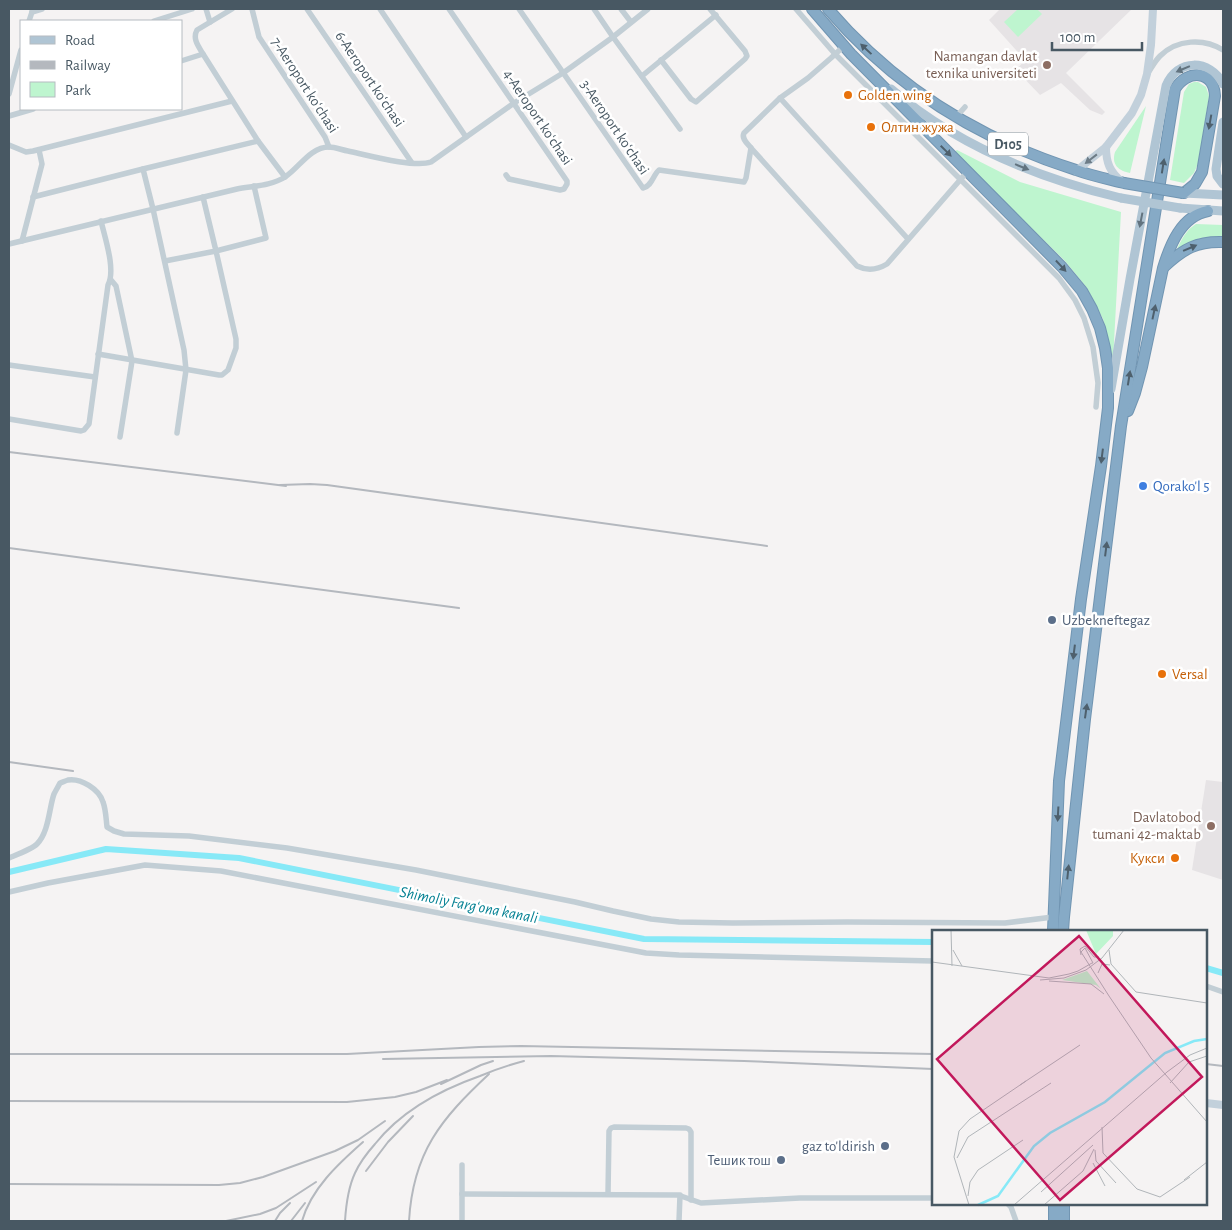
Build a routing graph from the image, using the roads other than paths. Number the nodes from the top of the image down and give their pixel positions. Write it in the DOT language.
graph roads {
  1 [pos="42,9"];
  2 [pos="192,9"];
  3 [pos="206,9"];
  4 [pos="232,9"];
  5 [pos="252,9"];
  6 [pos="307,9"];
  7 [pos="380,9"];
  8 [pos="449,9"];
  9 [pos="519,9"];
  10 [pos="594,9"];
  11 [pos="621,9"];
  12 [pos="648,9"];
  13 [pos="710,9"];
  14 [pos="796,9"];
  15 [pos="812,9"];
  16 [pos="828,9"];
  17 [pos="1153,9"];
  18 [pos="32,10"];
  19 [pos="716,15"];
  20 [pos="157,20"];
  21 [pos="210,22"];
  22 [pos="631,22"];
  23 [pos="613,37"];
  24 [pos="844,46"];
  25 [pos="1223,50"];
  26 [pos="203,54"];
  27 [pos="834,54"];
  28 [pos="851,54"];
  29 [pos="661,60"];
  30 [pos="182,61"];
  31 [pos="19,66"];
  32 [pos="563,73"];
  33 [pos="1147,74"];
  34 [pos="642,76"];
  35 [pos="1223,84"];
  36 [pos="9,94"];
  37 [pos="780,98"];
  38 [pos="232,101"];
  39 [pos="514,103"];
  40 [pos="965,107"];
  41 [pos="30,110"];
  42 [pos="9,116"];
  43 [pos="956,117"];
  44 [pos="1223,122"];
  45 [pos="680,129"];
  46 [pos="466,138"];
  47 [pos="258,141"];
  48 [pos="9,145"];
  49 [pos="329,147"];
  50 [pos="1106,147"];
  51 [pos="751,148"];
  52 [pos="39,150"];
  53 [pos="412,163"];
  54 [pos="143,168"];
  55 [pos="1076,170"];
  56 [pos="506,175"];
  57 [pos="964,175"];
  58 [pos="285,177"];
  59 [pos="1124,183"];
  60 [pos="1223,184"];
  61 [pos="254,186"];
  62 [pos="1184,193"];
  63 [pos="1223,195"];
  64 [pos="33,197"];
  65 [pos="203,197"];
  66 [pos="153,209"];
  67 [pos="1208,211"];
  68 [pos="1223,211"];
  69 [pos="101,221"];
  70 [pos="908,239"];
  71 [pos="22,241"];
  72 [pos="1223,242"];
  73 [pos="9,244"];
  74 [pos="216,251"];
  75 [pos="165,261"];
  76 [pos="1163,268"];
  77 [pos="111,280"];
  78 [pos="98,354"];
  79 [pos="132,361"];
  80 [pos="9,365"];
  81 [pos="186,370"];
  82 [pos="95,377"];
  83 [pos="1096,407"];
  84 [pos="1108,408"];
  85 [pos="9,419"];
  86 [pos="1121,426"];
  87 [pos="177,433"];
  88 [pos="120,437"];
  89 [pos="9,858"];
  90 [pos="9,892"];
  91 [pos="1058,922"];
  92 [pos="932,961"];
  93 [pos="1207,986"];
  94 [pos="1223,992"];
  95 [pos="1207,1103"];
  96 [pos="1223,1105"];
  97 [pos="462,1165"];
  98 [pos="462,1194"];
  99 [pos="608,1194"];
  100 [pos="680,1195"];
  101 [pos="932,1198"];
  102 [pos="691,1200"];
  103 [pos="1010,1205"];
  104 [pos="1054,1205"];
  105 [pos="1064,1205"];
  106 [pos="462,1221"];
  107 [pos="679,1221"];
  108 [pos="1016,1221"];
  109 [pos="1054,1221"];
  110 [pos="1064,1221"];
  1 -- 18 [label="street"];
  2 -- 20 [label="street"];
  3 -- 21 [label="street"];
  4 -- 21 [label="street"];
  5 -- 49 [label="street, 7-Aeroport koʻchasi"];
  6 -- 53 [label="street, 6-Aeroport koʻchasi"];
  7 -- 46 [label="street"];
  8 -- 39 [label="street, 4-Aeroport koʻchasi"];
  9 -- 32 [label="street, 3-Aeroport koʻchasi"];
  10 -- 23 [label="street"];
  11 -- 22 [label="street"];
  12 -- 22 [label="street"];
  13 -- 19 [label="street"];
  14 -- 27 [label="street"];
  15 -- 24 [label="highway, D105"];
  43 -- 16 [label="highway, D105, one-way"];
  17 -- 33 [label="street"];
  19 -- 29 [label="street"];
  19 -- 29 [label="street"];
  21 -- 26 [label="street"];
  22 -- 23 [label="street"];
  23 -- 32 [label="street"];
  23 -- 34 [label="street"];
  24 -- 27 [label="street"];
  24 -- 28 [label="highway, D105"];
  25 -- 33 [label="street"];
  26 -- 30 [label="street"];
  26 -- 38 [label="street"];
  27 -- 37 [label="street"];
  27 -- 57 [label="street"];
  28 -- 57 [label="highway, one-way"];
  28 -- 67 [label="main road, D105, one-way, bridge"];
  29 -- 34 [label="street"];
  31 -- 36 [label="street"];
  32 -- 39 [label="street"];
  32 -- 51 [label="street, 3-Aeroport koʻchasi"];
  33 -- 50 [label="street"];
  34 -- 45 [label="street"];
  35 -- 84 [label="main road, one-way"];
  37 -- 51 [label="street"];
  37 -- 70 [label="street"];
  38 -- 47 [label="street"];
  38 -- 52 [label="street"];
  39 -- 46 [label="street"];
  39 -- 56 [label="street, 4-Aeroport koʻchasi"];
  40 -- 43 [label="street"];
  41 -- 42 [label="street"];
  43 -- 55 [label="highway, D105"];
  44 -- 60 [label="main road"];
  46 -- 53 [label="street"];
  47 -- 54 [label="street"];
  47 -- 58 [label="street"];
  48 -- 52 [label="street"];
  49 -- 53 [label="street"];
  49 -- 58 [label="street"];
  50 -- 55 [label="street, one-way"];
  50 -- 59 [label="street"];
  51 -- 70 [label="street"];
  52 -- 64 [label="street"];
  54 -- 64 [label="street"];
  54 -- 66 [label="street"];
  55 -- 59 [label="highway, D105"];
  57 -- 70 [label="street"];
  57 -- 83 [label="street"];
  57 -- 84 [label="highway, one-way"];
  58 -- 61 [label="street"];
  59 -- 62 [label="highway, D105, bridge"];
  61 -- 65 [label="street"];
  61 -- 74 [label="street"];
  62 -- 63 [label="main road, D105"];
  86 -- 62 [label="highway, one-way"];
  64 -- 71 [label="street"];
  65 -- 66 [label="street"];
  65 -- 74 [label="street"];
  66 -- 69 [label="street"];
  66 -- 75 [label="street"];
  67 -- 68 [label="main road, D105"];
  67 -- 76 [label="highway"];
  69 -- 71 [label="street"];
  69 -- 77 [label="street"];
  71 -- 73 [label="street"];
  76 -- 72 [label="highway, one-way"];
  74 -- 75 [label="street"];
  74 -- 81 [label="street"];
  75 -- 81 [label="street"];
  86 -- 76 [label="highway, one-way"];
  77 -- 78 [label="street"];
  77 -- 79 [label="street"];
  78 -- 79 [label="street"];
  78 -- 82 [label="street"];
  79 -- 81 [label="street"];
  79 -- 88 [label="street"];
  80 -- 82 [label="street"];
  81 -- 87 [label="street"];
  82 -- 85 [label="street"];
  84 -- 91 [label="highway, one-way"];
  91 -- 86 [label="highway, one-way"];
  89 -- 91 [label="street"];
  90 -- 92 [label="street"];
  93 -- 94 [label="street"];
  95 -- 96 [label="street"];
  97 -- 98 [label="street"];
  98 -- 99 [label="street"];
  98 -- 106 [label="street"];
  99 -- 100 [label="street"];
  99 -- 102 [label="street"];
  100 -- 102 [label="street"];
  100 -- 107 [label="street"];
  101 -- 102 [label="street"];
  103 -- 108 [label="street"];
  104 -- 109 [label="highway"];
  105 -- 110 [label="highway"];
}
